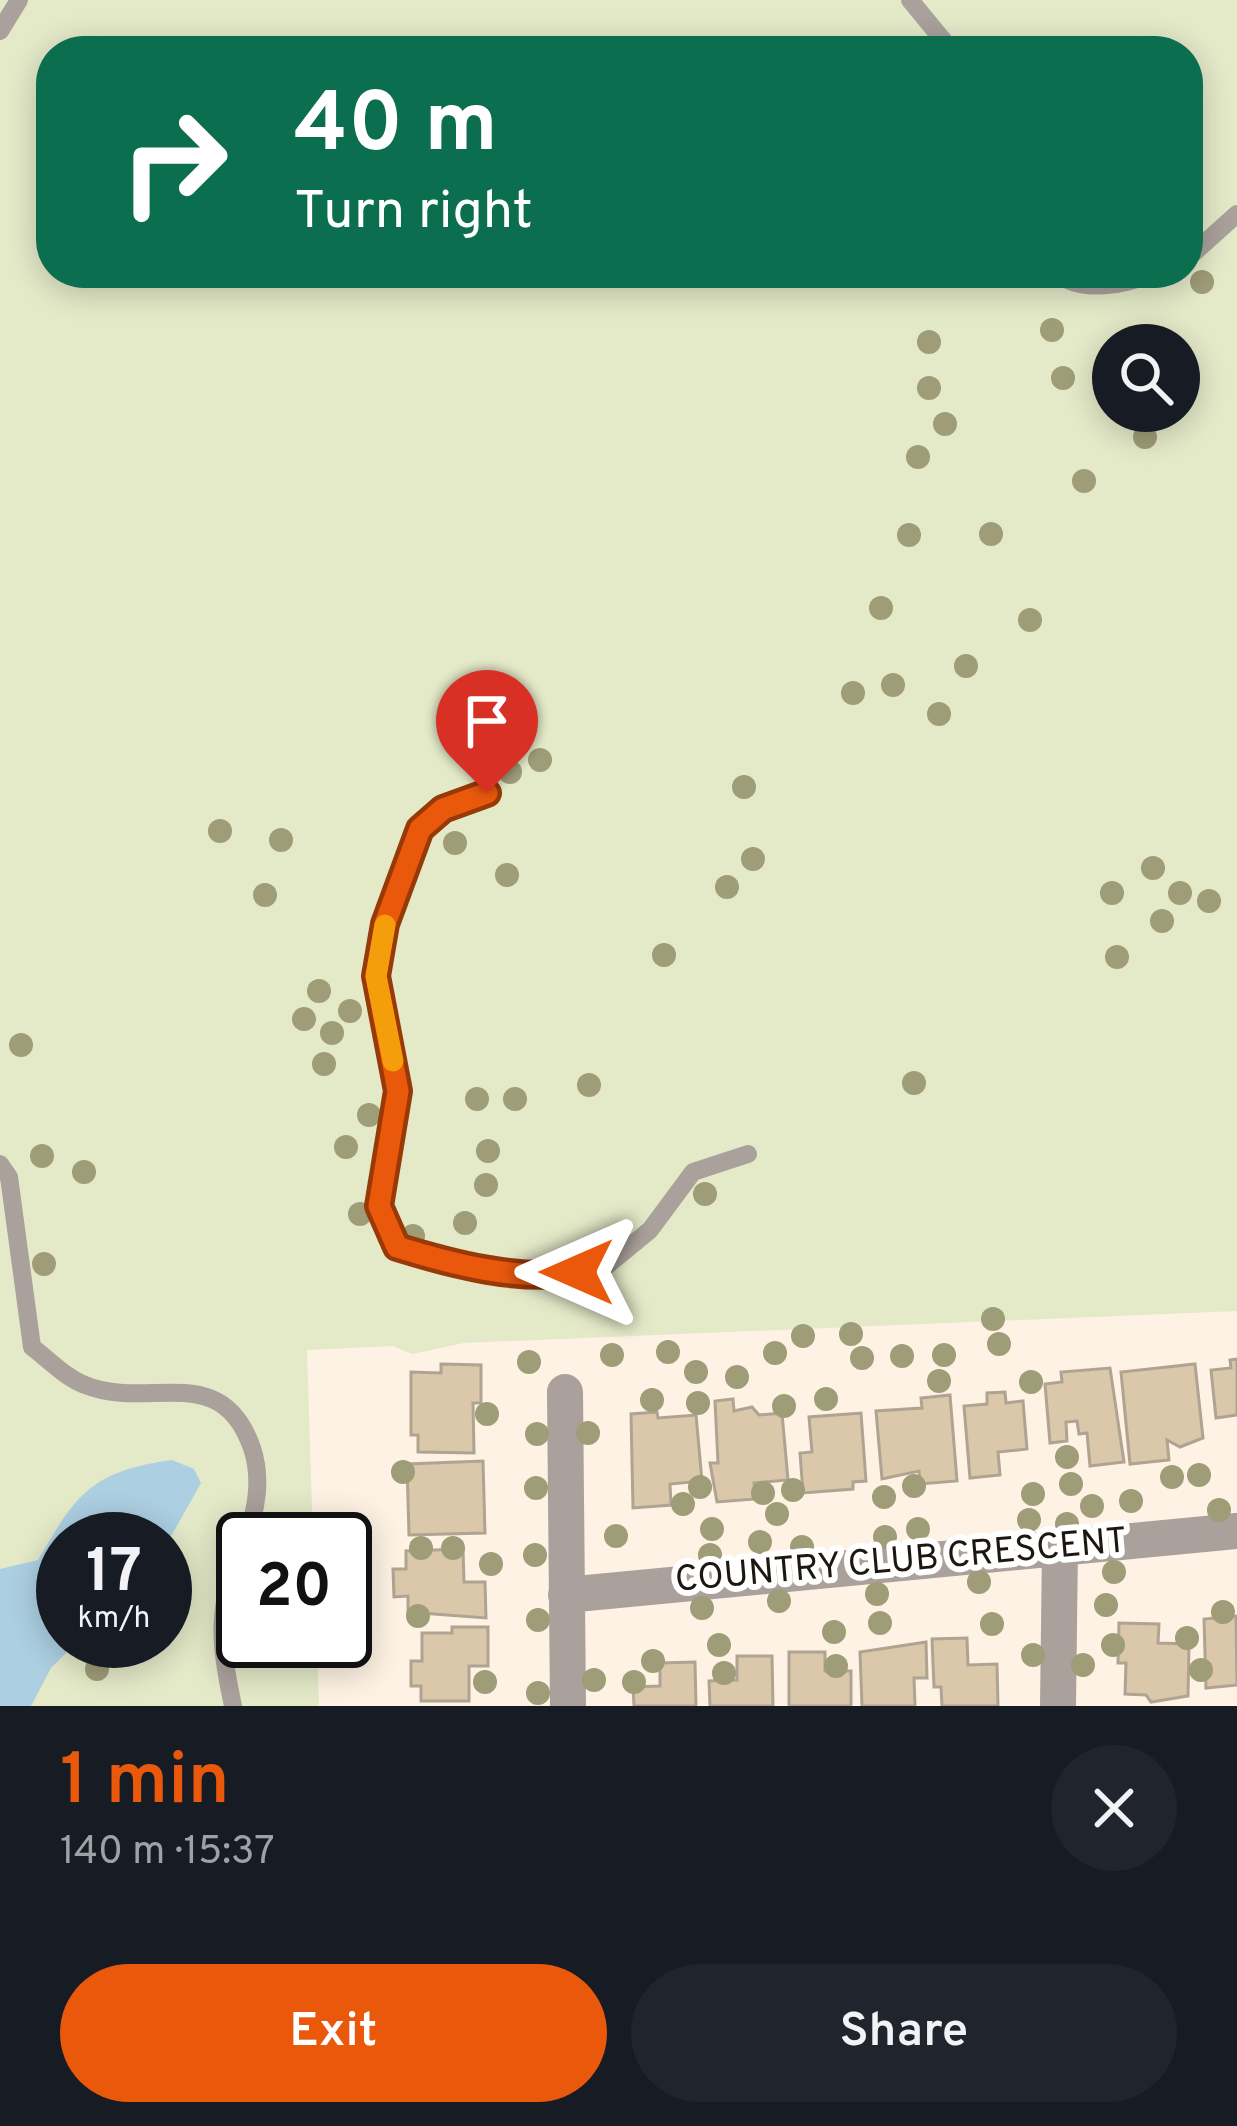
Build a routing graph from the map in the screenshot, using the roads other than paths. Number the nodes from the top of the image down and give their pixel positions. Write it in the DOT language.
graph roads {
  1 [pos="19,0"];
  2 [pos="910,0"];
  3 [pos="0,31"];
  4 [pos="940,36"];
  5 [pos="1237,214"];
  6 [pos="1203,245"];
  7 [pos="487,793"];
  8 [pos="748,1154"];
  9 [pos="0,1164"];
  10 [pos="565,1392"];
  11 [pos="252,1512"];
  12 [pos="1237,1531"];
  13 [pos="1060,1547"];
  14 [pos="566,1594"];
  15 [pos="225,1668"];
  16 [pos="233,1706"];
  17 [pos="568,1706"];
  18 [pos="1058,1706"];
  1 -- 3 [label="lane"];
  2 -- 4 [label="lane"];
  5 -- 6 [label="lane"];
  7 -- 8 [label="lane"];
  9 -- 11 [label="lane"];
  10 -- 14 [label="street"];
  12 -- 13 [label="street, COUNTRY CLUB CRESCENT"];
  13 -- 14 [label="street, COUNTRY CLUB CRESCENT"];
  13 -- 18 [label="street"];
  14 -- 17 [label="street"];
  15 -- 16 [label="lane"];
}
